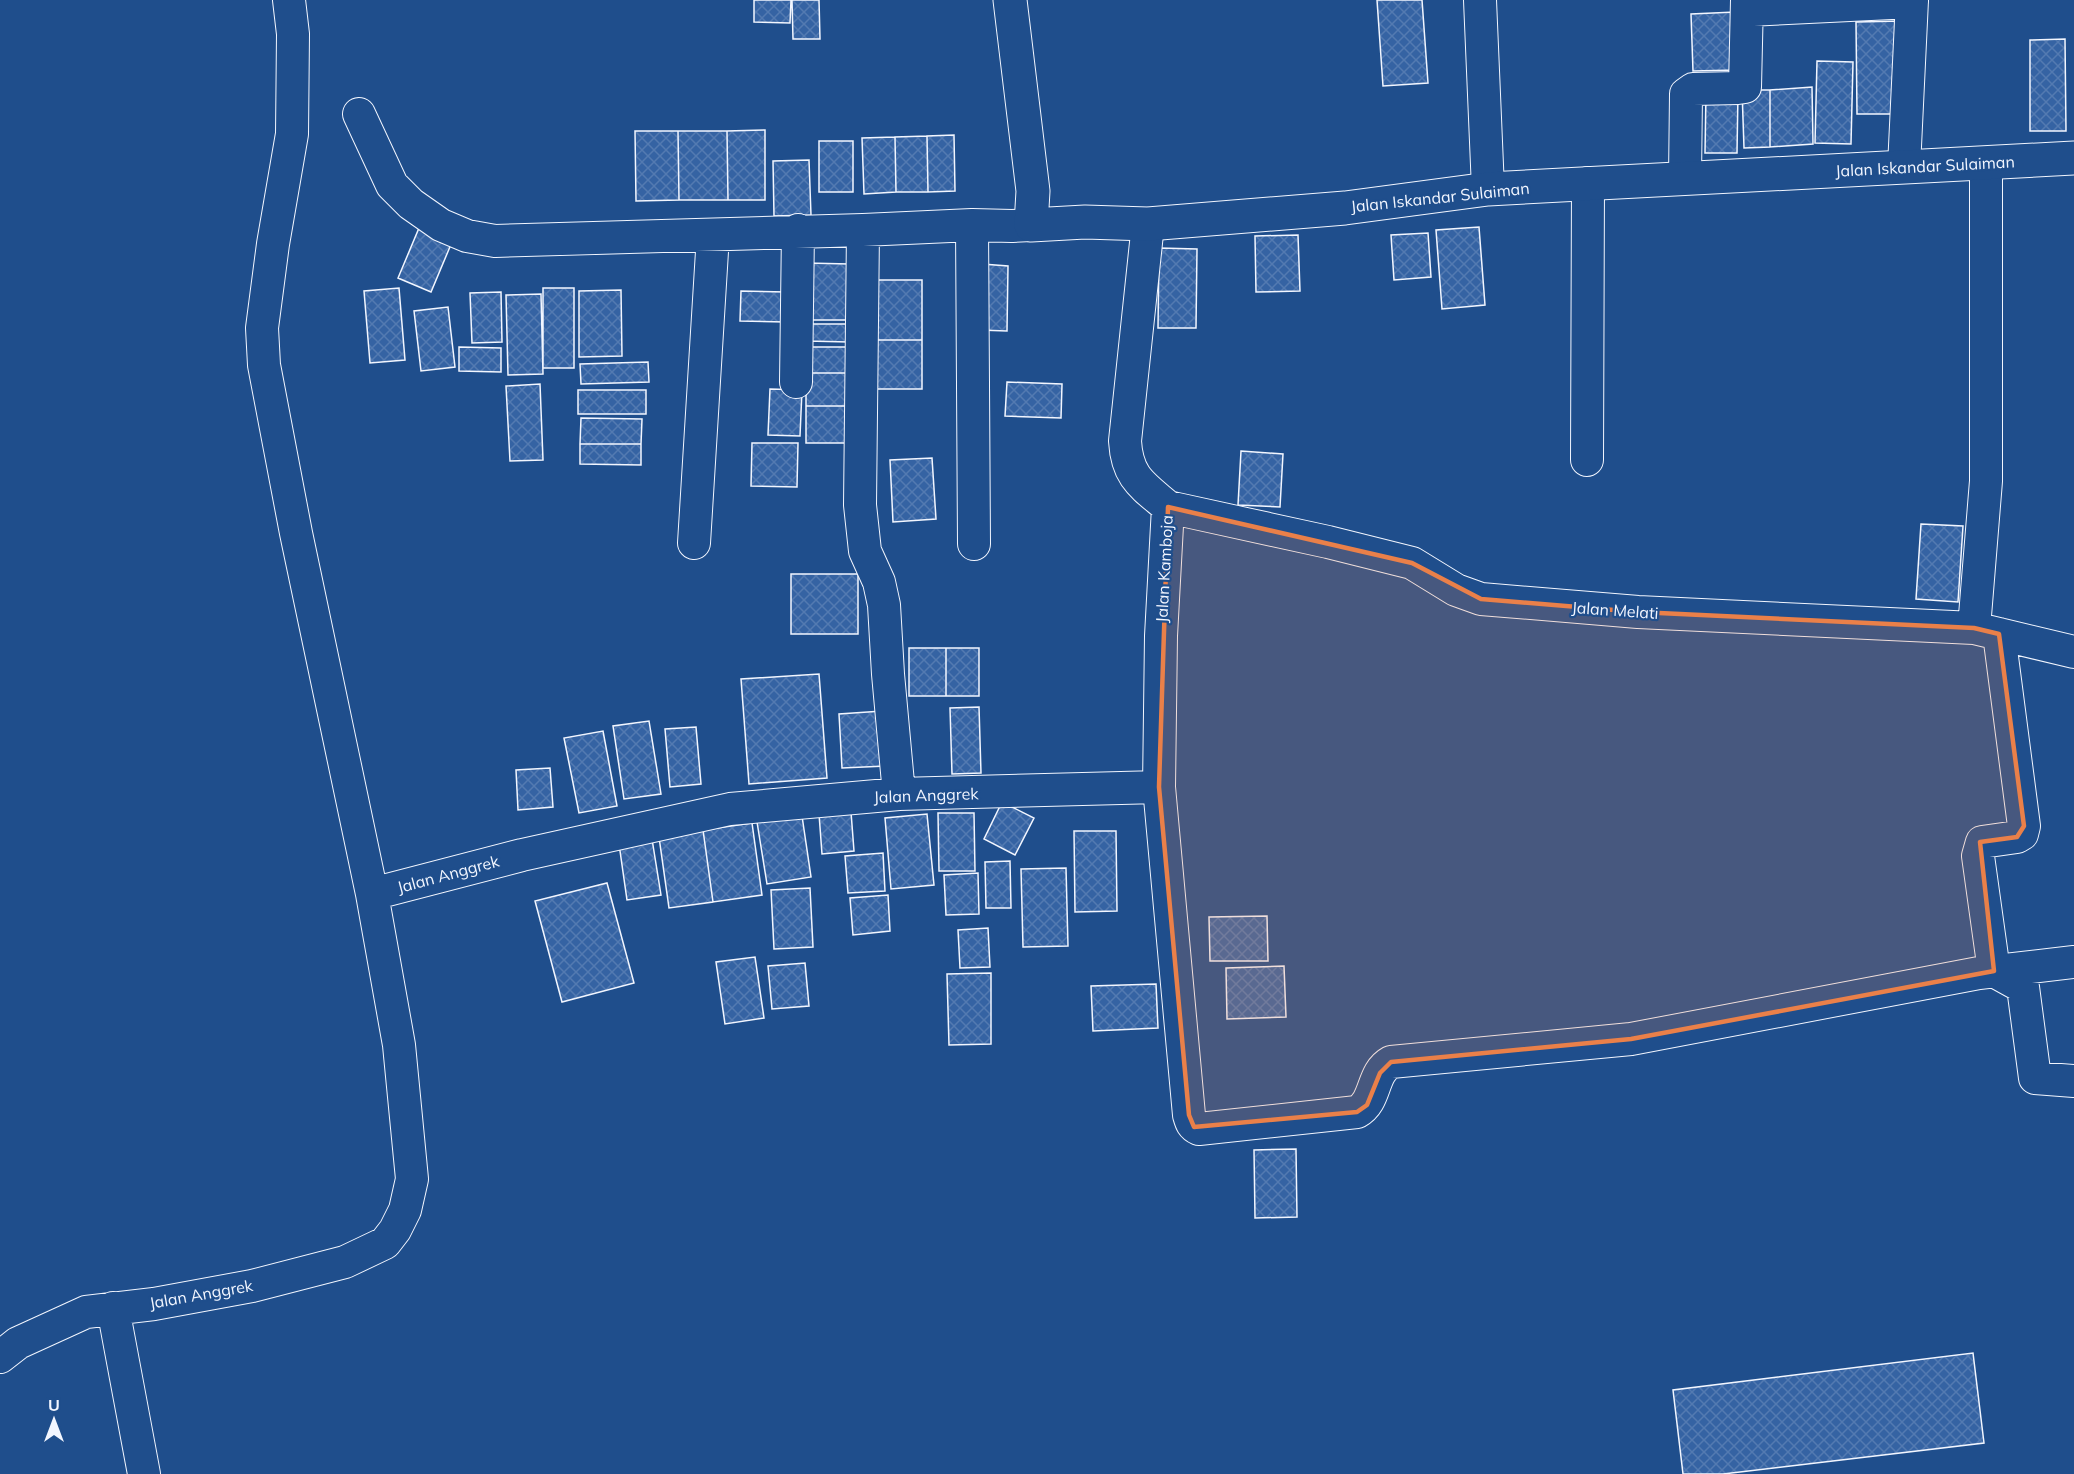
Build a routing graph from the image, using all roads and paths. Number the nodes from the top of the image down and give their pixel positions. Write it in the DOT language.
graph roads {
  1 [pos="289,0"];
  2 [pos="1010,0"];
  3 [pos="1480,0"];
  4 [pos="1912,1"];
  5 [pos="1748,5"];
  6 [pos="359,114"];
  7 [pos="2074,158"];
  8 [pos="1986,163"];
  9 [pos="1904,167"];
  10 [pos="1685,178"];
  11 [pos="1588,183"];
  12 [pos="1488,189"];
  13 [pos="1148,224"];
  14 [pos="972,225"];
  15 [pos="1032,225"];
  16 [pos="798,230"];
  17 [pos="863,230"];
  18 [pos="713,235"];
  19 [pos="796,382"];
  20 [pos="1587,460"];
  21 [pos="1168,507"];
  22 [pos="694,543"];
  23 [pos="974,544"];
  24 [pos="1986,631"];
  25 [pos="2074,652"];
  26 [pos="1159,787"];
  27 [pos="899,794"];
  28 [pos="372,894"];
  29 [pos="2074,962"];
  30 [pos="1994,971"];
  31 [pos="2074,1081"];
  32 [pos="113,1308"];
  33 [pos="0,1357"];
  34 [pos="144,1474"];
  1 -- 28 [label="street"];
  2 -- 15 [label="street"];
  3 -- 12 [label="street"];
  4 -- 5 [label="street"];
  4 -- 9 [label="street"];
  5 -- 10 [label="street"];
  6 -- 18 [label="street"];
  7 -- 8 [label="street, Jalan Iskandar Sulaiman"];
  8 -- 9 [label="street, Jalan Iskandar Sulaiman"];
  8 -- 24 [label="street"];
  9 -- 10 [label="street, Jalan Iskandar Sulaiman"];
  10 -- 11 [label="street, Jalan Iskandar Sulaiman"];
  11 -- 12 [label="street, Jalan Iskandar Sulaiman"];
  11 -- 20 [label="street"];
  12 -- 13 [label="street, Jalan Iskandar Sulaiman"];
  13 -- 15 [label="street, Jalan Iskandar Sulaiman"];
  13 -- 21 [label="street, Jalan Kamboja"];
  14 -- 15 [label="street"];
  14 -- 17 [label="street"];
  14 -- 23 [label="street"];
  16 -- 17 [label="street"];
  16 -- 18 [label="street"];
  16 -- 19 [label="street"];
  17 -- 27 [label="street"];
  18 -- 22 [label="street"];
  21 -- 24 [label="street, Jalan Melati"];
  21 -- 26 [label="street, Jalan Kamboja"];
  24 -- 25 [label="street, Jalan Melati"];
  24 -- 30 [label="street"];
  26 -- 27 [label="street, Jalan Anggrek"];
  26 -- 30 [label="street, Jalan Kamboja"];
  27 -- 28 [label="street, Jalan Anggrek"];
  28 -- 32 [label="street, Jalan Anggrek"];
  29 -- 30 [label="street"];
  30 -- 31 [label="street"];
  32 -- 33 [label="street, Jalan Anggrek"];
  32 -- 34 [label="street"];
}
